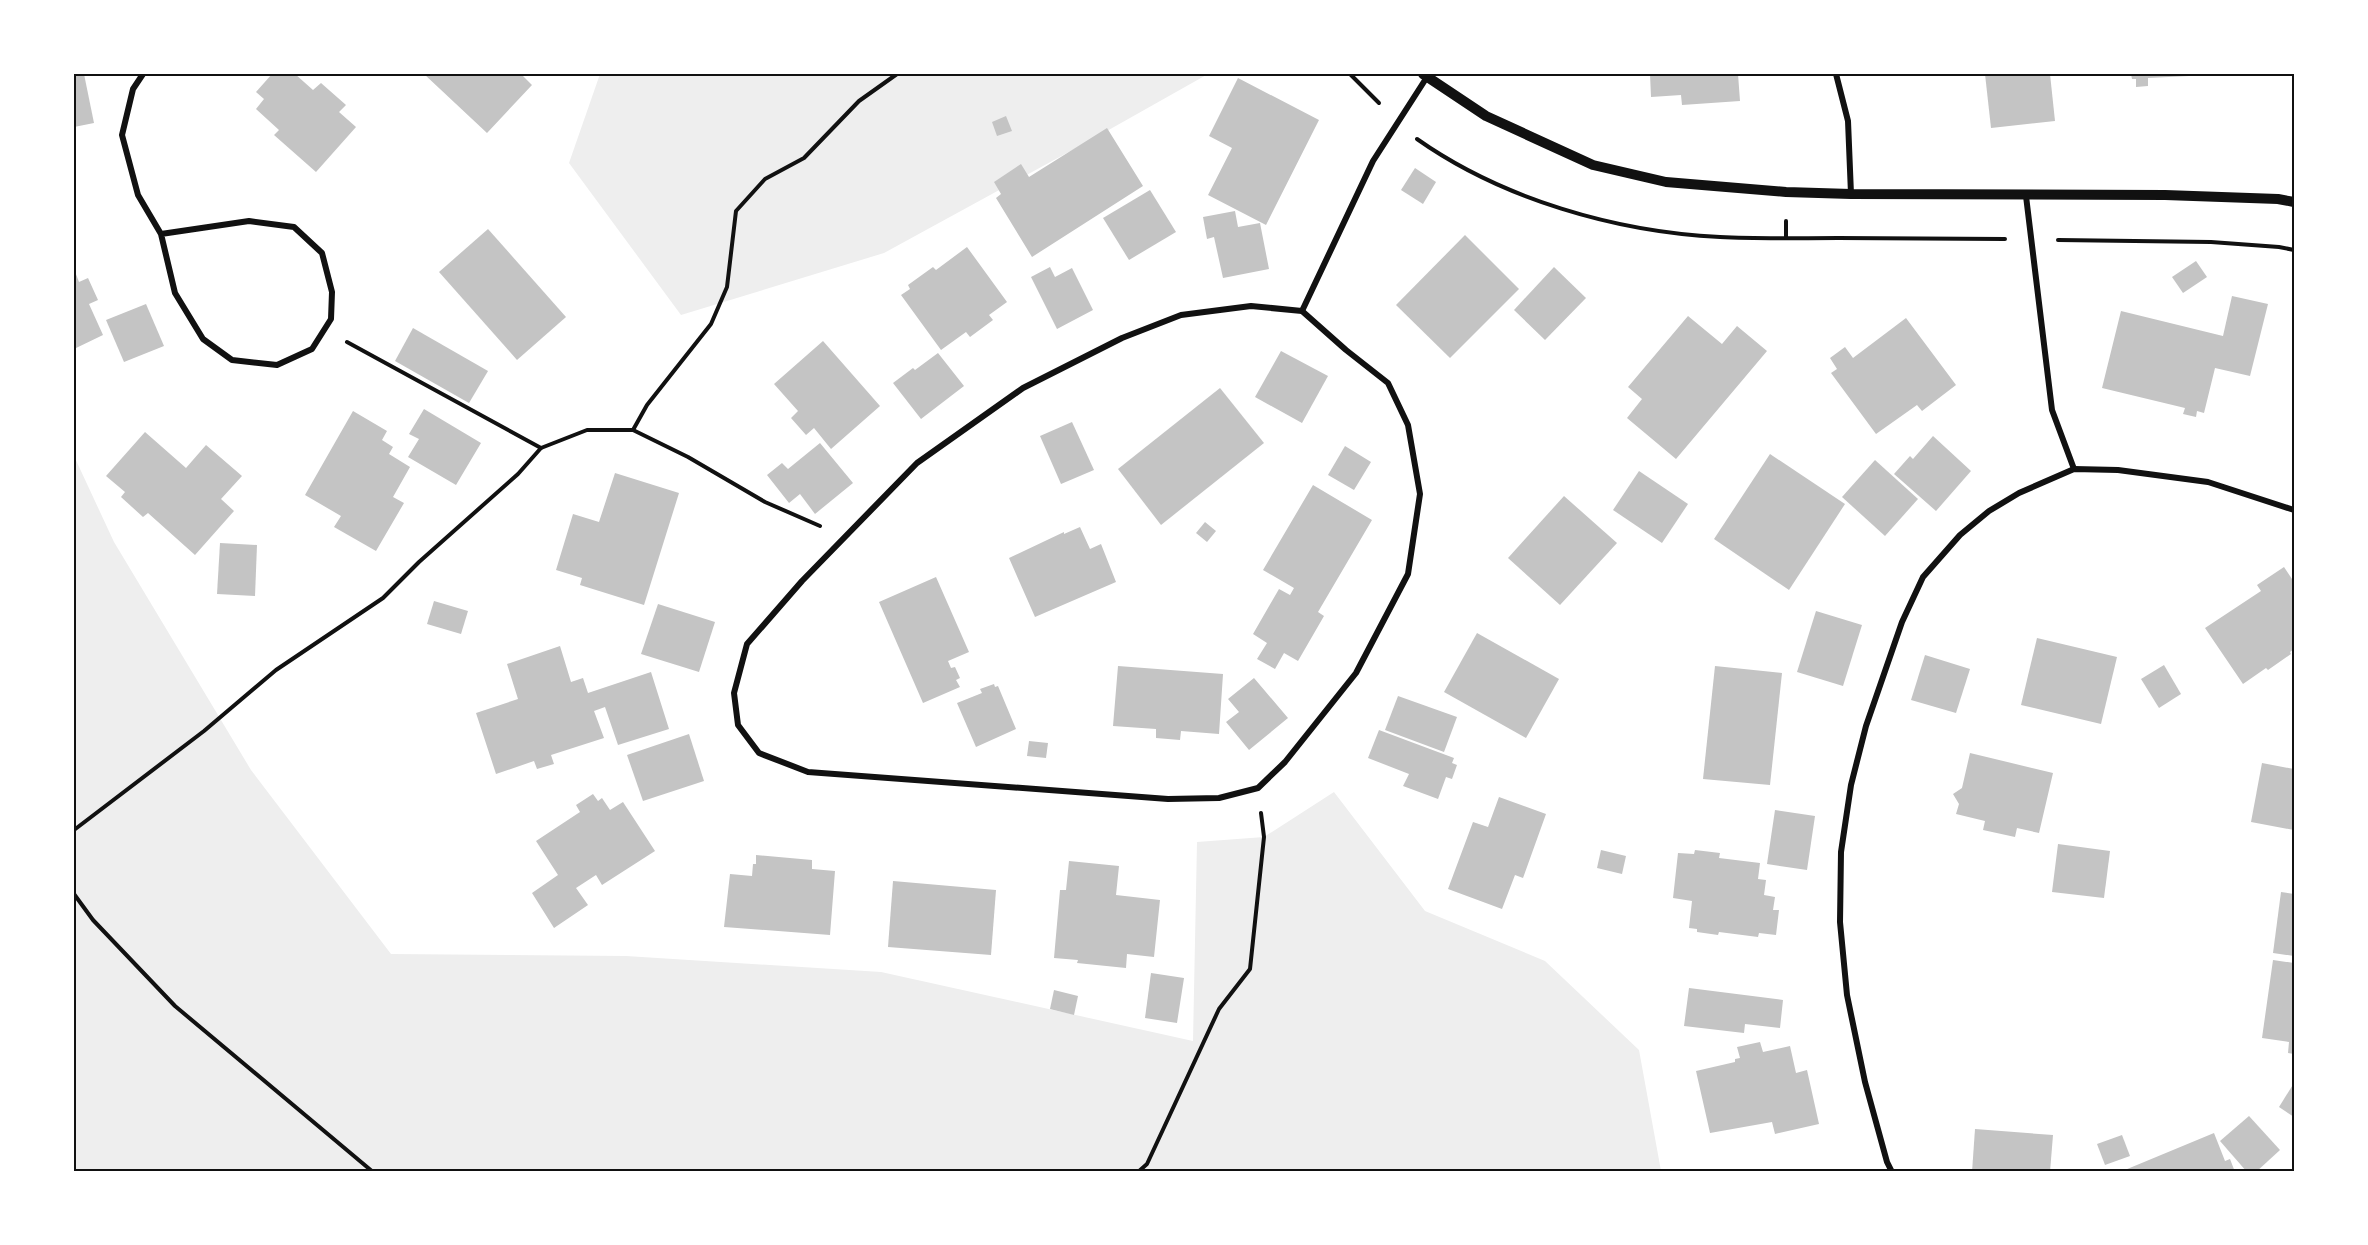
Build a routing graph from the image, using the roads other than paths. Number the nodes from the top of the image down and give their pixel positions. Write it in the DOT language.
graph roads {
  1 [pos="143,74"];
  2 [pos="1836,74"];
  3 [pos="1425,75"];
  4 [pos="1851,194"];
  5 [pos="2026,196"];
  6 [pos="2295,202"];
  7 [pos="161,234"];
  8 [pos="1302,311"];
  9 [pos="2074,469"];
  10 [pos="2295,510"];
  11 [pos="1892,1172"];
  1 -- 7 [label="street"];
  2 -- 4 [label="street"];
  3 -- 4 [label="street"];
  3 -- 8 [label="street"];
  4 -- 5 [label="street"];
  5 -- 6 [label="street"];
  5 -- 9 [label="street"];
  7 -- 7 [label="street"];
  8 -- 8 [label="street"];
  9 -- 10 [label="street"];
  9 -- 11 [label="street"];
}
